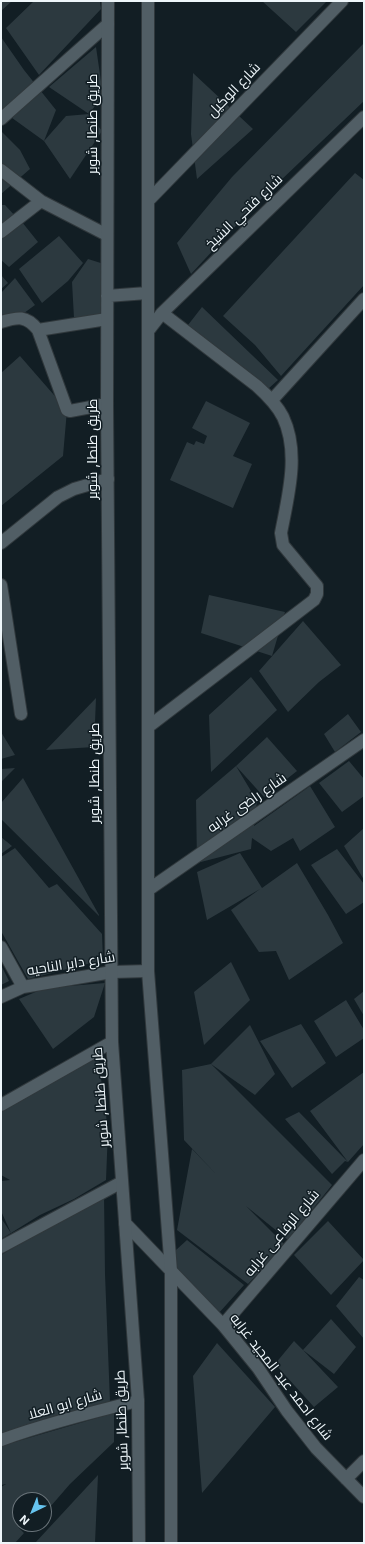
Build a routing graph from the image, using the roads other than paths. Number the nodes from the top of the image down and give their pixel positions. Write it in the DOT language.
graph roads {
  1 [pos="108,1"];
  2 [pos="148,1"];
  3 [pos="342,1"];
  4 [pos="108,24"];
  5 [pos="364,117"];
  6 [pos="1,119"];
  7 [pos="1,170"];
  8 [pos="41,200"];
  9 [pos="148,201"];
  10 [pos="1,232"];
  11 [pos="107,235"];
  12 [pos="147,293"];
  13 [pos="107,296"];
  14 [pos="363,303"];
  15 [pos="162,313"];
  16 [pos="108,319"];
  17 [pos="1,322"];
  18 [pos="38,330"];
  19 [pos="148,331"];
  20 [pos="272,400"];
  21 [pos="107,404"];
  22 [pos="108,479"];
  23 [pos="1,543"];
  24 [pos="1,585"];
  25 [pos="21,714"];
  26 [pos="148,726"];
  27 [pos="364,740"];
  28 [pos="148,890"];
  29 [pos="1,947"];
  30 [pos="148,971"];
  31 [pos="112,972"];
  32 [pos="23,987"];
  33 [pos="1,997"];
  34 [pos="112,1042"];
  35 [pos="1,1105"];
  36 [pos="364,1160"];
  37 [pos="122,1182"];
  38 [pos="125,1223"];
  39 [pos="1,1247"];
  40 [pos="171,1271"];
  41 [pos="223,1325"];
  42 [pos="138,1401"];
  43 [pos="1,1440"];
  44 [pos="364,1460"];
  45 [pos="346,1479"];
  46 [pos="364,1497"];
  47 [pos="139,1543"];
  48 [pos="171,1543"];
  1 -- 4 [label="street, طريق طنطا, شوبر"];
  2 -- 9 [label="street"];
  3 -- 9 [label="street, شارع الوكيل"];
  4 -- 6 [label="street"];
  4 -- 11 [label="street, طريق طنطا, شوبر"];
  5 -- 15 [label="street, شارع فتحي الشيخ"];
  7 -- 8 [label="street"];
  8 -- 10 [label="street"];
  8 -- 11 [label="street"];
  9 -- 12 [label="street"];
  11 -- 13 [label="street, طريق طنطا, شوبر"];
  12 -- 13 [label="street"];
  12 -- 19 [label="street"];
  13 -- 16 [label="street, طريق طنطا, شوبر"];
  14 -- 20 [label="street"];
  15 -- 19 [label="street, شارع فتحي الشيخ"];
  15 -- 20 [label="street"];
  16 -- 18 [label="street"];
  16 -- 21 [label="street, طريق طنطا, شوبر"];
  17 -- 18 [label="street"];
  18 -- 21 [label="street"];
  19 -- 26 [label="street"];
  20 -- 26 [label="street"];
  21 -- 22 [label="street, طريق طنطا, شوبر"];
  22 -- 23 [label="street"];
  22 -- 31 [label="street, طريق طنطا, شوبر"];
  24 -- 25 [label="street"];
  26 -- 28 [label="street"];
  27 -- 28 [label="street, شارع راضى غرابه"];
  28 -- 30 [label="street"];
  29 -- 32 [label="street"];
  30 -- 31 [label="street, شارع داير الناحيه"];
  30 -- 40 [label="street"];
  31 -- 32 [label="street, شارع داير الناحيه"];
  31 -- 34 [label="street, طريق طنطا, شوبر"];
  32 -- 33 [label="street, شارع داير الناحيه"];
  34 -- 35 [label="street"];
  34 -- 37 [label="street, طريق طنطا, شوبر"];
  36 -- 41 [label="street, شارع الرفاعى غرابه"];
  37 -- 38 [label="street, طريق طنطا, شوبر"];
  37 -- 39 [label="street"];
  38 -- 40 [label="street, شارع احمد عبد المجيد غرابه"];
  38 -- 42 [label="street, طريق طنطا, شوبر"];
  40 -- 41 [label="street, شارع احمد عبد المجيد غرابه"];
  40 -- 48 [label="street"];
  41 -- 45 [label="street, شارع احمد عبد المجيد غرابه"];
  42 -- 43 [label="street, شارع ابو العلا"];
  42 -- 47 [label="street, طريق طنطا, شوبر"];
  44 -- 45 [label="street"];
  45 -- 46 [label="street, شارع احمد عبد المجيد غرابه"];
}
